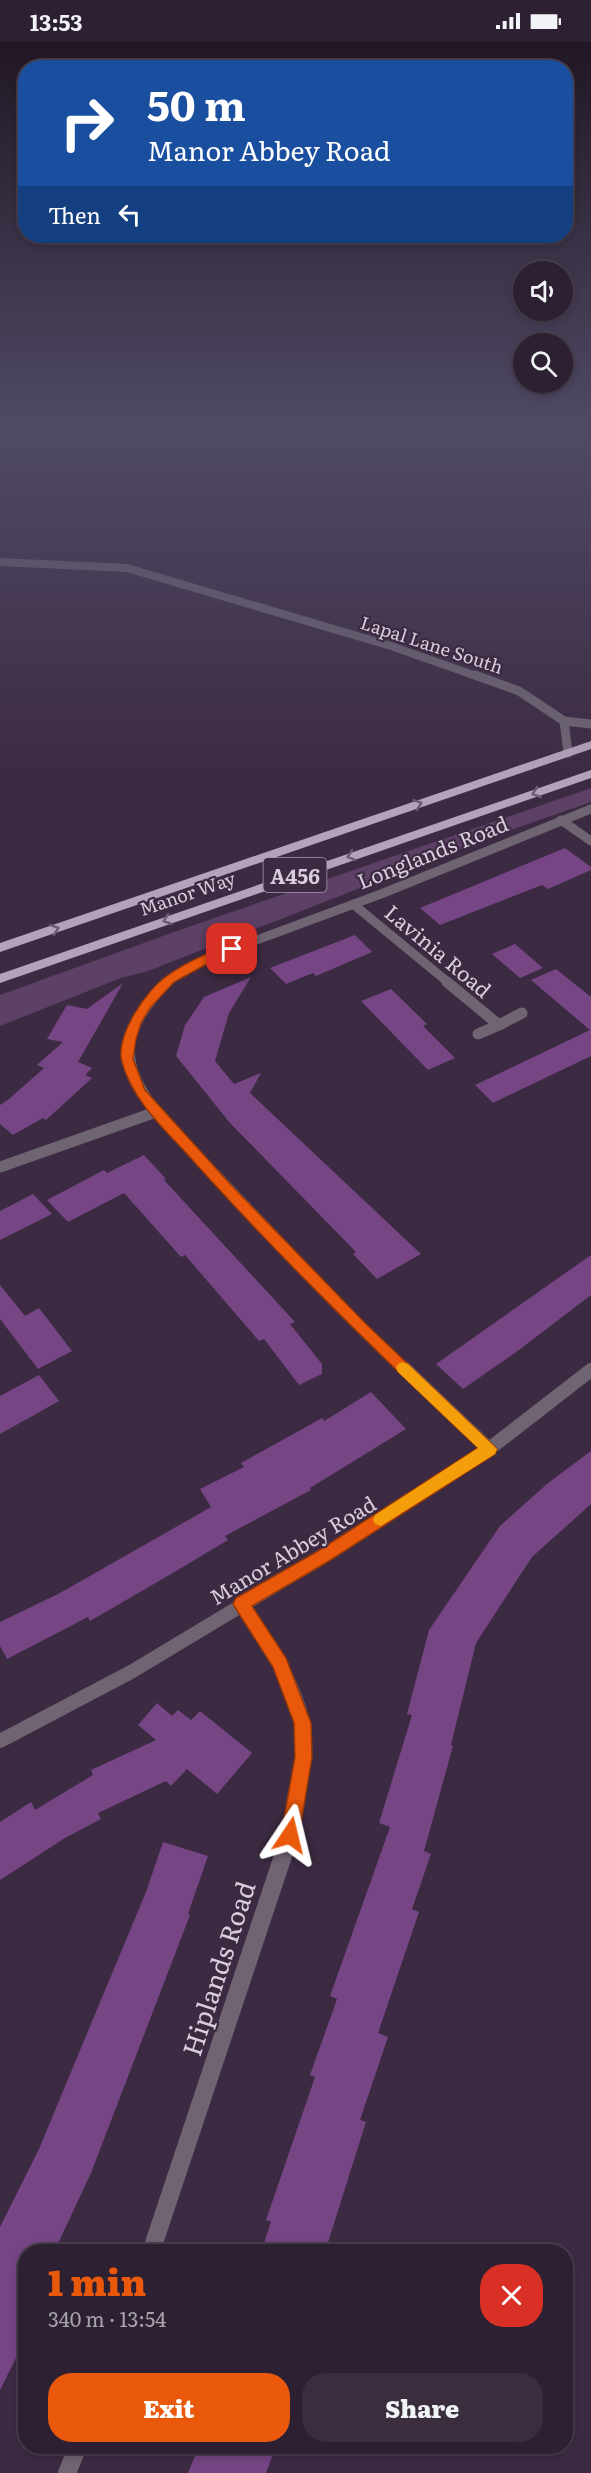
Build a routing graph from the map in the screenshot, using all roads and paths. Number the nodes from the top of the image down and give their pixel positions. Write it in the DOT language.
graph roads {
  1 [pos="0,562"];
  2 [pos="564,721"];
  3 [pos="591,724"];
  4 [pos="591,745"];
  5 [pos="568,753"];
  6 [pos="591,774"];
  7 [pos="591,809"];
  8 [pos="561,820"];
  9 [pos="591,841"];
  10 [pos="353,904"];
  11 [pos="0,948"];
  12 [pos="0,979"];
  13 [pos="522,1013"];
  14 [pos="499,1025"];
  15 [pos="478,1034"];
  16 [pos="156,1112"];
  17 [pos="0,1167"];
  18 [pos="591,1370"];
  19 [pos="489,1449"];
  20 [pos="242,1604"];
  21 [pos="0,1741"];
  22 [pos="154,2244"];
  23 [pos="75,2454"];
  24 [pos="67,2473"];
  1 -- 2 [label="street, Lapal Lane South"];
  2 -- 3 [label="street, Lapal Lane South"];
  2 -- 5 [label="street"];
  4 -- 5 [label="highway, Manor Way / A456"];
  11 -- 5 [label="highway, Manor Way / A456, one-way"];
  6 -- 12 [label="highway, Manor Way / A456, one-way"];
  7 -- 8 [label="street, Longlands Road"];
  8 -- 9 [label="street"];
  8 -- 10 [label="street, Longlands Road"];
  10 -- 14 [label="street, Lavinia Road"];
  10 -- 16 [label="street, Longlands Road"];
  13 -- 14 [label="street, Lavinia Road"];
  14 -- 15 [label="street, Lavinia Road"];
  16 -- 17 [label="street"];
  16 -- 19 [label="street, Longlands Road"];
  18 -- 19 [label="street, Manor Abbey Road"];
  19 -- 20 [label="street, Manor Abbey Road"];
  20 -- 21 [label="street, Manor Abbey Road"];
  20 -- 22 [label="street, Hiplands Road"];
  23 -- 24 [label="street"];
}
